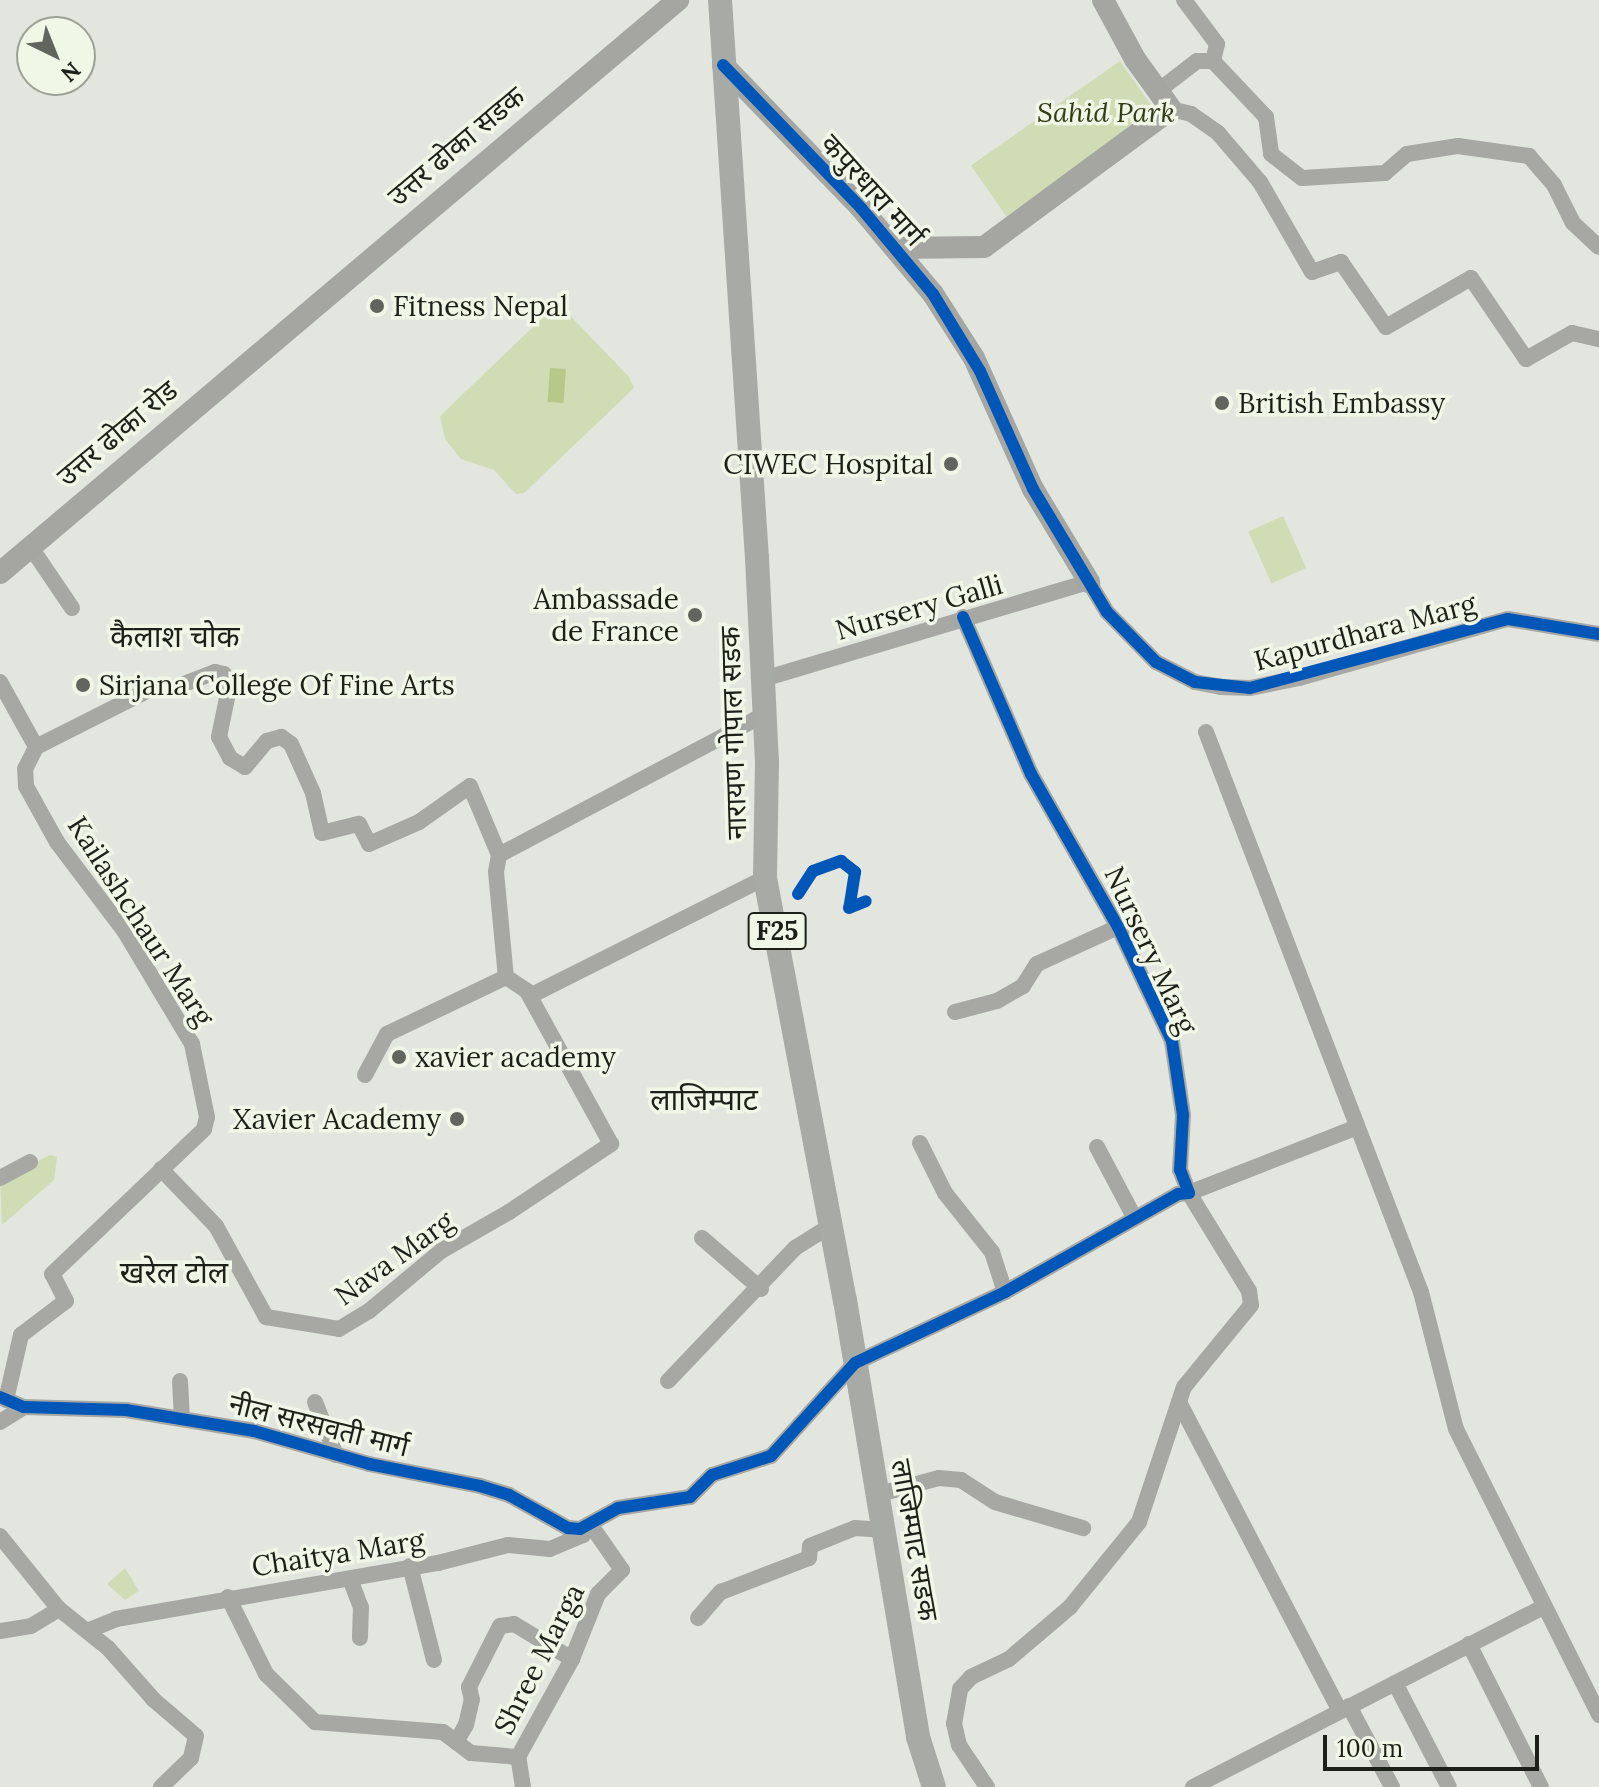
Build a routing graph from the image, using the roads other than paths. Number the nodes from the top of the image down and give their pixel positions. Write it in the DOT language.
graph roads {
  1 [pos="678,0"];
  2 [pos="720,0"];
  3 [pos="1103,0"];
  4 [pos="1184,0"];
  5 [pos="1213,61"];
  6 [pos="723,65"];
  7 [pos="1164,100"];
  8 [pos="1599,247"];
  9 [pos="896,248"];
  10 [pos="1599,339"];
  11 [pos="275,340"];
  12 [pos="30,546"];
  13 [pos="0,573"];
  14 [pos="1089,582"];
  15 [pos="72,608"];
  16 [pos="963,617"];
  17 [pos="1599,634"];
  18 [pos="763,679"];
  19 [pos="0,682"];
  20 [pos="763,715"];
  21 [pos="1206,732"];
  22 [pos="36,747"];
  23 [pos="499,855"];
  24 [pos="765,878"];
  25 [pos="1118,927"];
  26 [pos="506,977"];
  27 [pos="530,996"];
  28 [pos="955,1012"];
  29 [pos="365,1075"];
  30 [pos="1355,1128"];
  31 [pos="920,1143"];
  32 [pos="1097,1147"];
  33 [pos="30,1162"];
  34 [pos="161,1169"];
  35 [pos="0,1178"];
  36 [pos="1189,1193"];
  37 [pos="1134,1217"];
  38 [pos="829,1227"];
  39 [pos="702,1238"];
  40 [pos="761,1289"];
  41 [pos="1005,1292"];
  42 [pos="845,1300"];
  43 [pos="855,1363"];
  44 [pos="180,1381"];
  45 [pos="668,1381"];
  46 [pos="3,1398"];
  47 [pos="315,1402"];
  48 [pos="1179,1402"];
  49 [pos="24,1407"];
  50 [pos="182,1416"];
  51 [pos="0,1422"];
  52 [pos="336,1455"];
  53 [pos="876,1495"];
  54 [pos="590,1524"];
  55 [pos="1083,1528"];
  56 [pos="882,1530"];
  57 [pos="0,1536"];
  58 [pos="410,1566"];
  59 [pos="350,1579"];
  60 [pos="228,1597"];
  61 [pos="1543,1607"];
  62 [pos="59,1609"];
  63 [pos="698,1618"];
  64 [pos="0,1631"];
  65 [pos="87,1631"];
  66 [pos="360,1638"];
  67 [pos="1469,1644"];
  68 [pos="572,1659"];
  69 [pos="434,1660"];
  70 [pos="1395,1683"];
  71 [pos="1345,1709"];
  72 [pos="1599,1714"];
  73 [pos="456,1742"];
  74 [pos="518,1757"];
  75 [pos="161,1787"];
  76 [pos="523,1787"];
  77 [pos="934,1787"];
  78 [pos="987,1787"];
  79 [pos="1193,1787"];
  80 [pos="1392,1787"];
  81 [pos="1449,1787"];
  82 [pos="1541,1787"];
  1 -- 11 [label="street, उत्तर ढोका सडक"];
  2 -- 6 [label="main road, F25"];
  3 -- 7 [label="street"];
  4 -- 5 [label="street"];
  5 -- 7 [label="street"];
  5 -- 8 [label="street"];
  6 -- 9 [label="street, कपुरधारा मार्ग"];
  6 -- 18 [label="main road, नारायण गोपाल सडक / F25"];
  7 -- 9 [label="street"];
  7 -- 10 [label="street"];
  9 -- 14 [label="street, कपुरधारा मार्ग"];
  11 -- 12 [label="street, उत्तर ढोका रोड"];
  12 -- 13 [label="street, उत्तर ढोका रोड"];
  12 -- 15 [label="street"];
  14 -- 16 [label="street, Nursery Galli"];
  14 -- 17 [label="street, Kapurdhara Marg"];
  16 -- 18 [label="street, Nursery Galli"];
  16 -- 25 [label="street, Nursery Marg"];
  18 -- 20 [label="main road, नारायण गोपाल सडक / F25"];
  19 -- 22 [label="street"];
  20 -- 23 [label="street"];
  20 -- 24 [label="main road, नारायण गोपाल सडक / F25"];
  21 -- 30 [label="street"];
  22 -- 23 [label="street"];
  22 -- 34 [label="street, Kailashchaur Marg"];
  23 -- 26 [label="street"];
  24 -- 27 [label="street"];
  24 -- 38 [label="main road, नारायण गोपाल सडक / F25"];
  25 -- 28 [label="street"];
  25 -- 36 [label="street, Nursery Marg"];
  26 -- 27 [label="street"];
  26 -- 29 [label="street"];
  27 -- 34 [label="street, Nava Marg"];
  30 -- 36 [label="street"];
  30 -- 61 [label="street"];
  31 -- 41 [label="street"];
  32 -- 37 [label="street"];
  33 -- 35 [label="street"];
  34 -- 46 [label="street"];
  36 -- 37 [label="street"];
  36 -- 48 [label="street, Nursery Marg"];
  37 -- 41 [label="street"];
  38 -- 40 [label="street"];
  38 -- 42 [label="main road, नारायण गोपाल सडक / F25"];
  39 -- 40 [label="street"];
  40 -- 45 [label="street"];
  41 -- 43 [label="street"];
  42 -- 43 [label="main road, लाजिम्पाट सडक / F25"];
  43 -- 53 [label="main road, लाजिम्पाट सडक / F25"];
  43 -- 54 [label="street, Chaitya Marg"];
  44 -- 50 [label="street"];
  46 -- 49 [label="street, नील सरसवती मार्ग"];
  47 -- 52 [label="street"];
  48 -- 71 [label="street"];
  48 -- 78 [label="street"];
  49 -- 50 [label="street, नील सरसवती मार्ग"];
  49 -- 51 [label="street"];
  50 -- 52 [label="street, नील सरसवती मार्ग"];
  52 -- 54 [label="street, नील सरसवती मार्ग"];
  53 -- 55 [label="street"];
  53 -- 56 [label="main road, लाजिम्पाट सडक / F25"];
  54 -- 58 [label="street, Chaitya Marg"];
  54 -- 68 [label="street, Shree Marga"];
  56 -- 63 [label="street"];
  56 -- 77 [label="main road, लाजिम्पाट सडक / F25"];
  57 -- 62 [label="street"];
  58 -- 59 [label="street, Chaitya Marg"];
  58 -- 69 [label="street"];
  59 -- 60 [label="street, Chaitya Marg"];
  59 -- 66 [label="street"];
  60 -- 65 [label="street, Chaitya Marg"];
  60 -- 73 [label="street"];
  61 -- 67 [label="street"];
  61 -- 72 [label="street"];
  62 -- 64 [label="street"];
  62 -- 65 [label="street"];
  65 -- 75 [label="street"];
  67 -- 70 [label="street"];
  67 -- 82 [label="street"];
  68 -- 73 [label="street"];
  68 -- 74 [label="street, Shree Marga"];
  70 -- 71 [label="street"];
  70 -- 81 [label="street"];
  71 -- 79 [label="street"];
  71 -- 80 [label="street"];
  73 -- 74 [label="street"];
  74 -- 76 [label="street, Shree Marga"];
}
